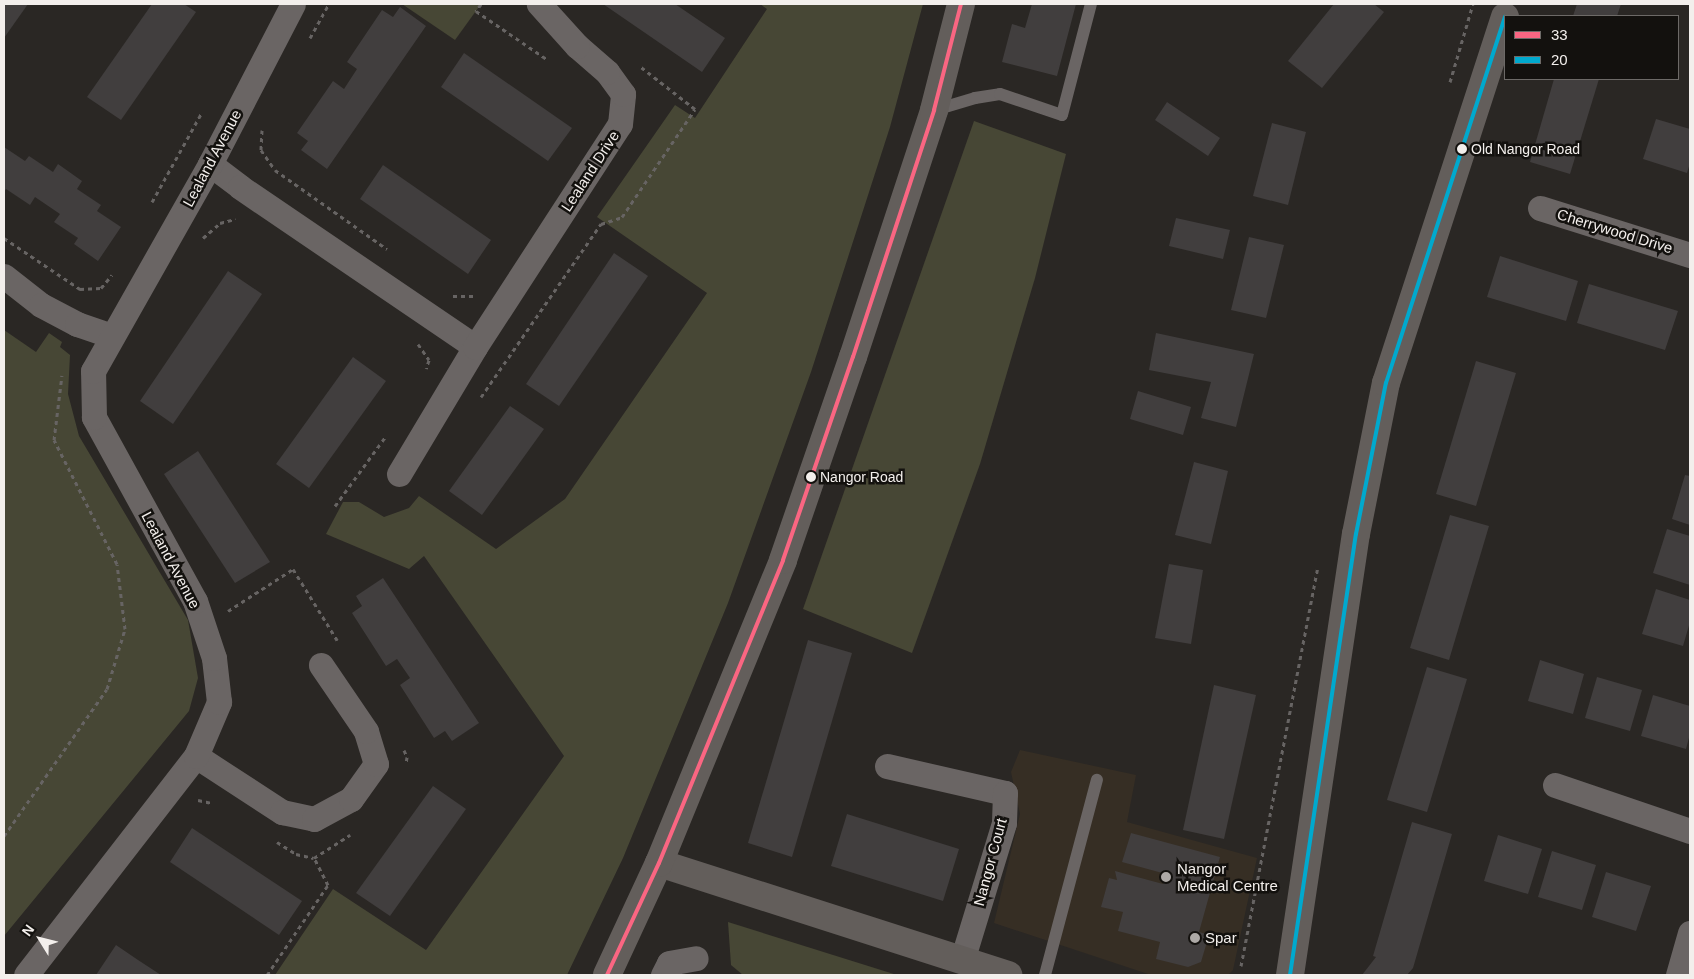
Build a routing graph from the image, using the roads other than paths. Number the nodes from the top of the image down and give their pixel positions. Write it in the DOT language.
graph roads {
  1 [pos="293,4"];
  2 [pos="540,4"];
  3 [pos="962,4"];
  4 [pos="1091,4"];
  5 [pos="1504,20"];
  6 [pos="934,110"];
  7 [pos="210,164"];
  8 [pos="1540,208"];
  9 [pos="1690,255"];
  10 [pos="4,276"];
  11 [pos="112,336"];
  12 [pos="475,347"];
  13 [pos="399,474"];
  14 [pos="321,665"];
  15 [pos="196,756"];
  16 [pos="888,766"];
  17 [pos="1097,780"];
  18 [pos="1555,785"];
  19 [pos="1690,831"];
  20 [pos="659,863"];
  21 [pos="1690,933"];
  22 [pos="696,958"];
  23 [pos="962,960"];
  24 [pos="26,975"];
  25 [pos="607,975"];
  26 [pos="664,975"];
  27 [pos="1008,975"];
  28 [pos="1045,975"];
  29 [pos="1290,975"];
  30 [pos="1678,975"];
  1 -- 7 [label="street, Lealand Avenue"];
  2 -- 12 [label="street, Lealand Drive"];
  3 -- 6 [label="street"];
  4 -- 6 [label="lane"];
  5 -- 29 [label="street"];
  6 -- 20 [label="street"];
  7 -- 11 [label="street, Lealand Avenue"];
  7 -- 12 [label="street"];
  8 -- 9 [label="street, Cherrywood Drive"];
  10 -- 11 [label="street"];
  11 -- 15 [label="street, Lealand Avenue"];
  12 -- 13 [label="street, Lealand Drive"];
  14 -- 15 [label="street"];
  15 -- 24 [label="street, Lealand Avenue"];
  16 -- 23 [label="street, Nangor Court"];
  17 -- 28 [label="lane"];
  18 -- 19 [label="street"];
  20 -- 23 [label="street"];
  20 -- 25 [label="street"];
  21 -- 30 [label="street"];
  22 -- 26 [label="street"];
  23 -- 27 [label="street"];
}
